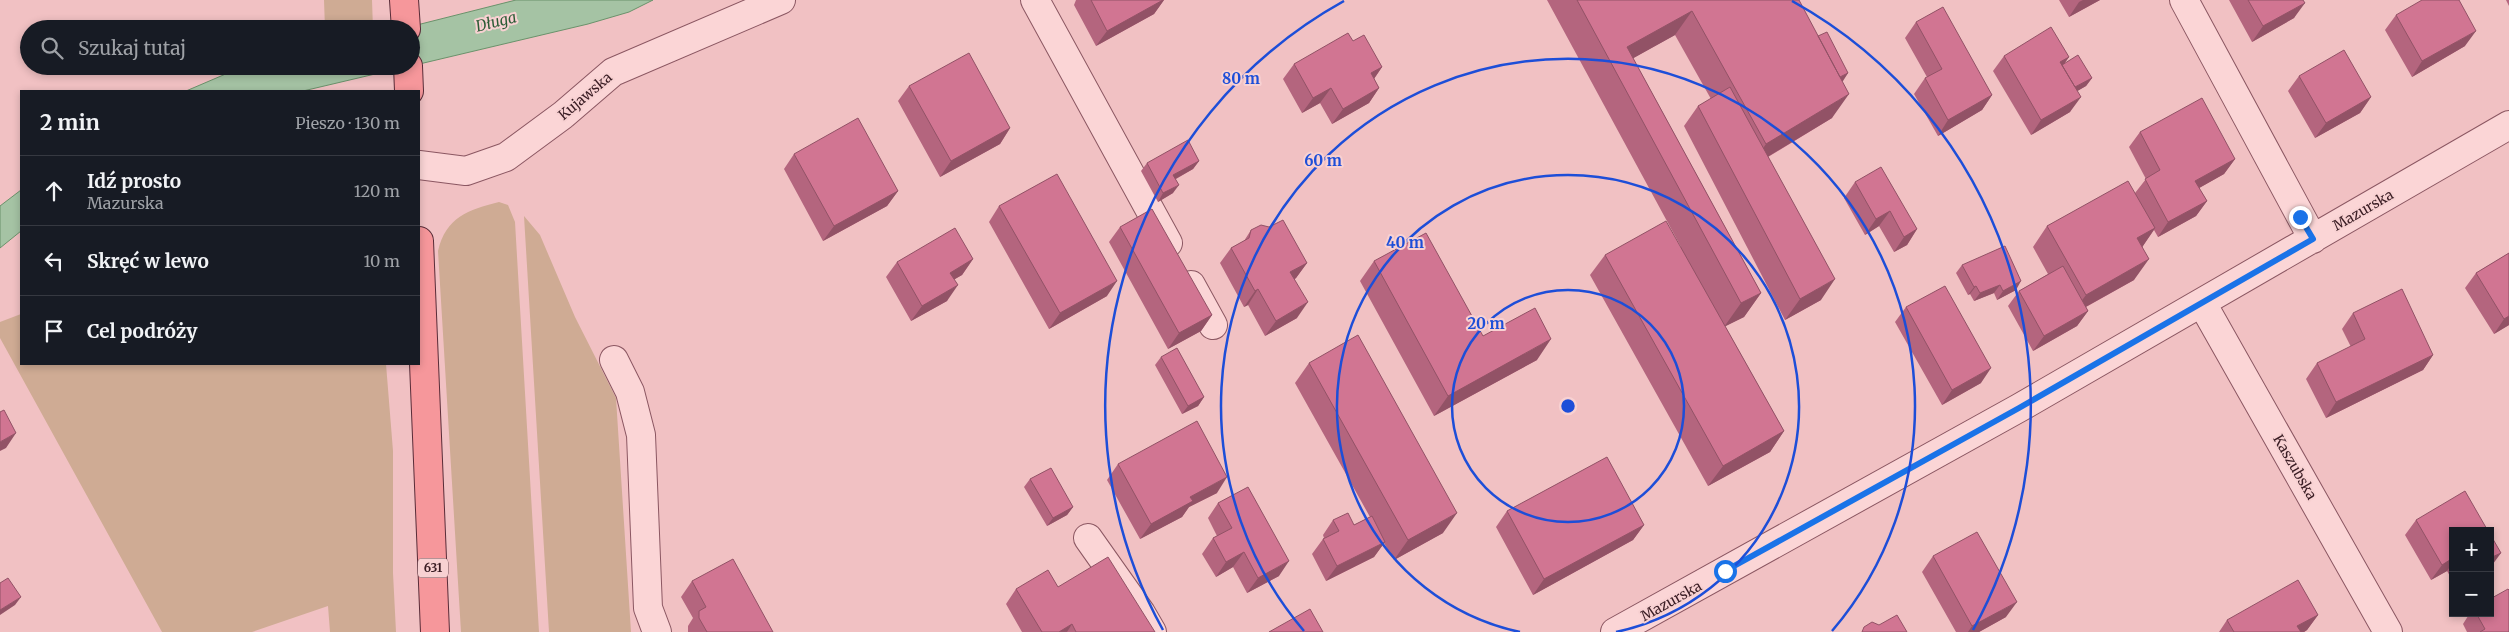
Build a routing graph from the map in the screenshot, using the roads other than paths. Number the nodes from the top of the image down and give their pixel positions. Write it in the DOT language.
graph roads {
  1 [pos="404,0"];
  2 [pos="781,0"];
  3 [pos="1035,0"];
  4 [pos="2184,0"];
  5 [pos="405,20"];
  6 [pos="408,75"];
  7 [pos="409,90"];
  8 [pos="2509,125"];
  9 [pos="420,165"];
  10 [pos="2313,239"];
  11 [pos="420,265"];
  12 [pos="2202,302"];
  13 [pos="1213,325"];
  14 [pos="614,360"];
  15 [pos="1088,538"];
  16 [pos="435,632"];
  17 [pos="657,632"];
  18 [pos="1152,632"];
  19 [pos="1615,632"];
  20 [pos="2388,632"];
  1 -- 5 [label="main road"];
  2 -- 9 [label="street, Kujawska"];
  3 -- 13 [label="street"];
  4 -- 10 [label="street"];
  6 -- 7 [label="main road"];
  8 -- 10 [label="street, Mazurska"];
  10 -- 12 [label="street, Mazurska"];
  11 -- 16 [label="main road, 631"];
  12 -- 19 [label="street, Mazurska"];
  12 -- 20 [label="street, Kaszubska"];
  14 -- 17 [label="street"];
  15 -- 18 [label="street"];
}
